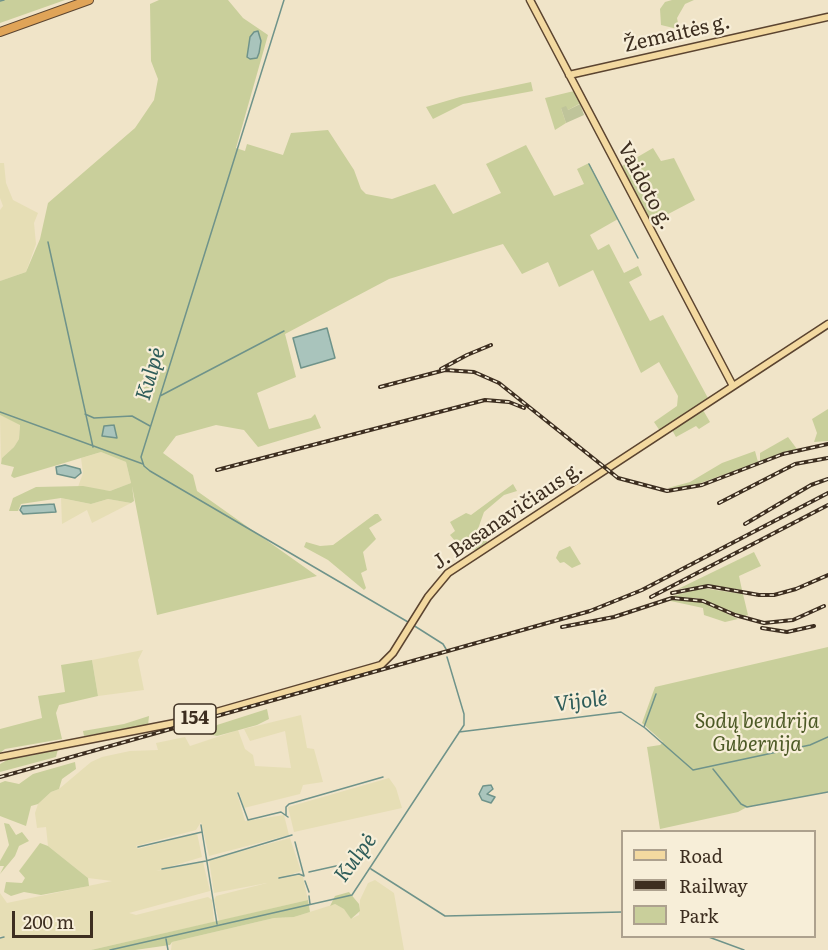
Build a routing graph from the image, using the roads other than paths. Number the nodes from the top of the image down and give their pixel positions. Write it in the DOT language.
graph roads {
  1 [pos="89,0"];
  2 [pos="530,0"];
  3 [pos="828,17"];
  4 [pos="0,32"];
  5 [pos="569,75"];
  6 [pos="828,324"];
  7 [pos="733,386"];
  8 [pos="0,757"];
  1 -- 4 [label="highway"];
  2 -- 5 [label="main road, Vaidoto g."];
  3 -- 5 [label="main road, Žemaitės g."];
  5 -- 7 [label="main road, Vaidoto g."];
  6 -- 7 [label="main road, J. Basanavičiaus g. / 154"];
  7 -- 8 [label="main road, J. Basanavičiaus g. / 154"];
}
